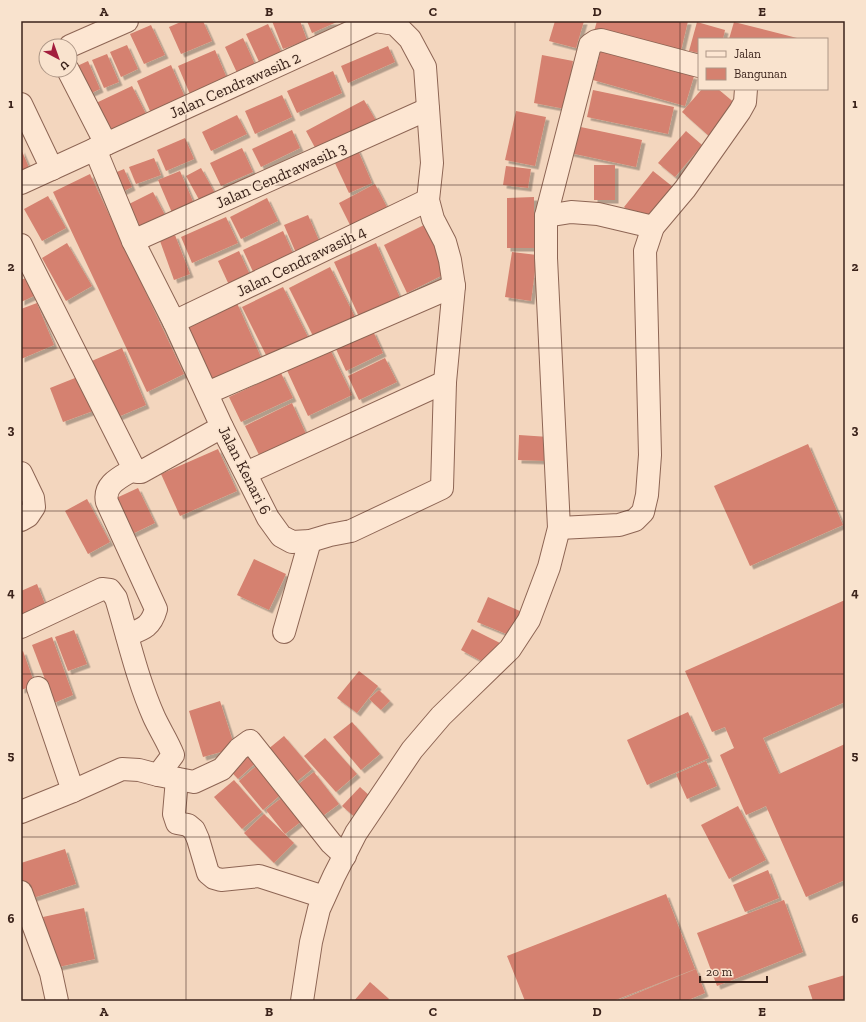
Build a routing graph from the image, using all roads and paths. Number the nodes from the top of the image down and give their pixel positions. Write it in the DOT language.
graph roads {
  1 [pos="127,21"];
  2 [pos="375,21"];
  3 [pos="78,42"];
  4 [pos="698,66"];
  5 [pos="71,78"];
  6 [pos="746,90"];
  7 [pos="21,104"];
  8 [pos="428,109"];
  9 [pos="101,146"];
  10 [pos="52,168"];
  11 [pos="21,183"];
  12 [pos="428,200"];
  13 [pos="546,216"];
  14 [pos="653,227"];
  15 [pos="133,241"];
  16 [pos="21,245"];
  17 [pos="454,286"];
  18 [pos="174,322"];
  19 [pos="444,382"];
  20 [pos="207,393"];
  21 [pos="222,427"];
  22 [pos="134,469"];
  23 [pos="21,473"];
  24 [pos="246,473"];
  25 [pos="21,520"];
  26 [pos="559,528"];
  27 [pos="310,541"];
  28 [pos="21,627"];
  29 [pos="284,632"];
  30 [pos="127,635"];
  31 [pos="38,688"];
  32 [pos="168,777"];
  33 [pos="73,791"];
  34 [pos="21,812"];
  35 [pos="345,856"];
  36 [pos="21,892"];
  37 [pos="324,897"];
  38 [pos="57,1001"];
  39 [pos="302,1001"];
  1 -- 3 [label="street"];
  2 -- 8 [label="street"];
  2 -- 9 [label="street, Jalan Cendrawasih 2"];
  4 -- 13 [label="street"];
  5 -- 9 [label="street, Jalan Kenari 6"];
  6 -- 14 [label="street"];
  7 -- 10 [label="street"];
  8 -- 12 [label="street"];
  8 -- 15 [label="street, Jalan Cendrawasih 3"];
  9 -- 10 [label="street, Jalan Cendrawasih 2"];
  9 -- 15 [label="street, Jalan Kenari 6"];
  10 -- 11 [label="street, Jalan Cendrawasih 2"];
  12 -- 17 [label="street"];
  12 -- 18 [label="street, Jalan Cendrawasih 4"];
  13 -- 14 [label="street"];
  13 -- 26 [label="street"];
  14 -- 26 [label="street"];
  15 -- 18 [label="street, Jalan Kenari 6"];
  16 -- 22 [label="street"];
  17 -- 19 [label="street"];
  17 -- 20 [label="street"];
  18 -- 20 [label="street, Jalan Kenari 6"];
  19 -- 24 [label="street"];
  19 -- 27 [label="street, Jalan Kenari 6"];
  20 -- 21 [label="street, Jalan Kenari 6"];
  21 -- 22 [label="street"];
  21 -- 24 [label="street, Jalan Kenari 6"];
  22 -- 30 [label="street"];
  23 -- 25 [label="street"];
  24 -- 27 [label="street, Jalan Kenari 6"];
  26 -- 35 [label="street"];
  27 -- 29 [label="street"];
  28 -- 30 [label="street"];
  30 -- 32 [label="street"];
  31 -- 33 [label="street"];
  32 -- 33 [label="street"];
  32 -- 35 [label="street"];
  32 -- 37 [label="street"];
  33 -- 34 [label="street"];
  35 -- 37 [label="street"];
  36 -- 38 [label="street"];
  37 -- 39 [label="street"];
}
